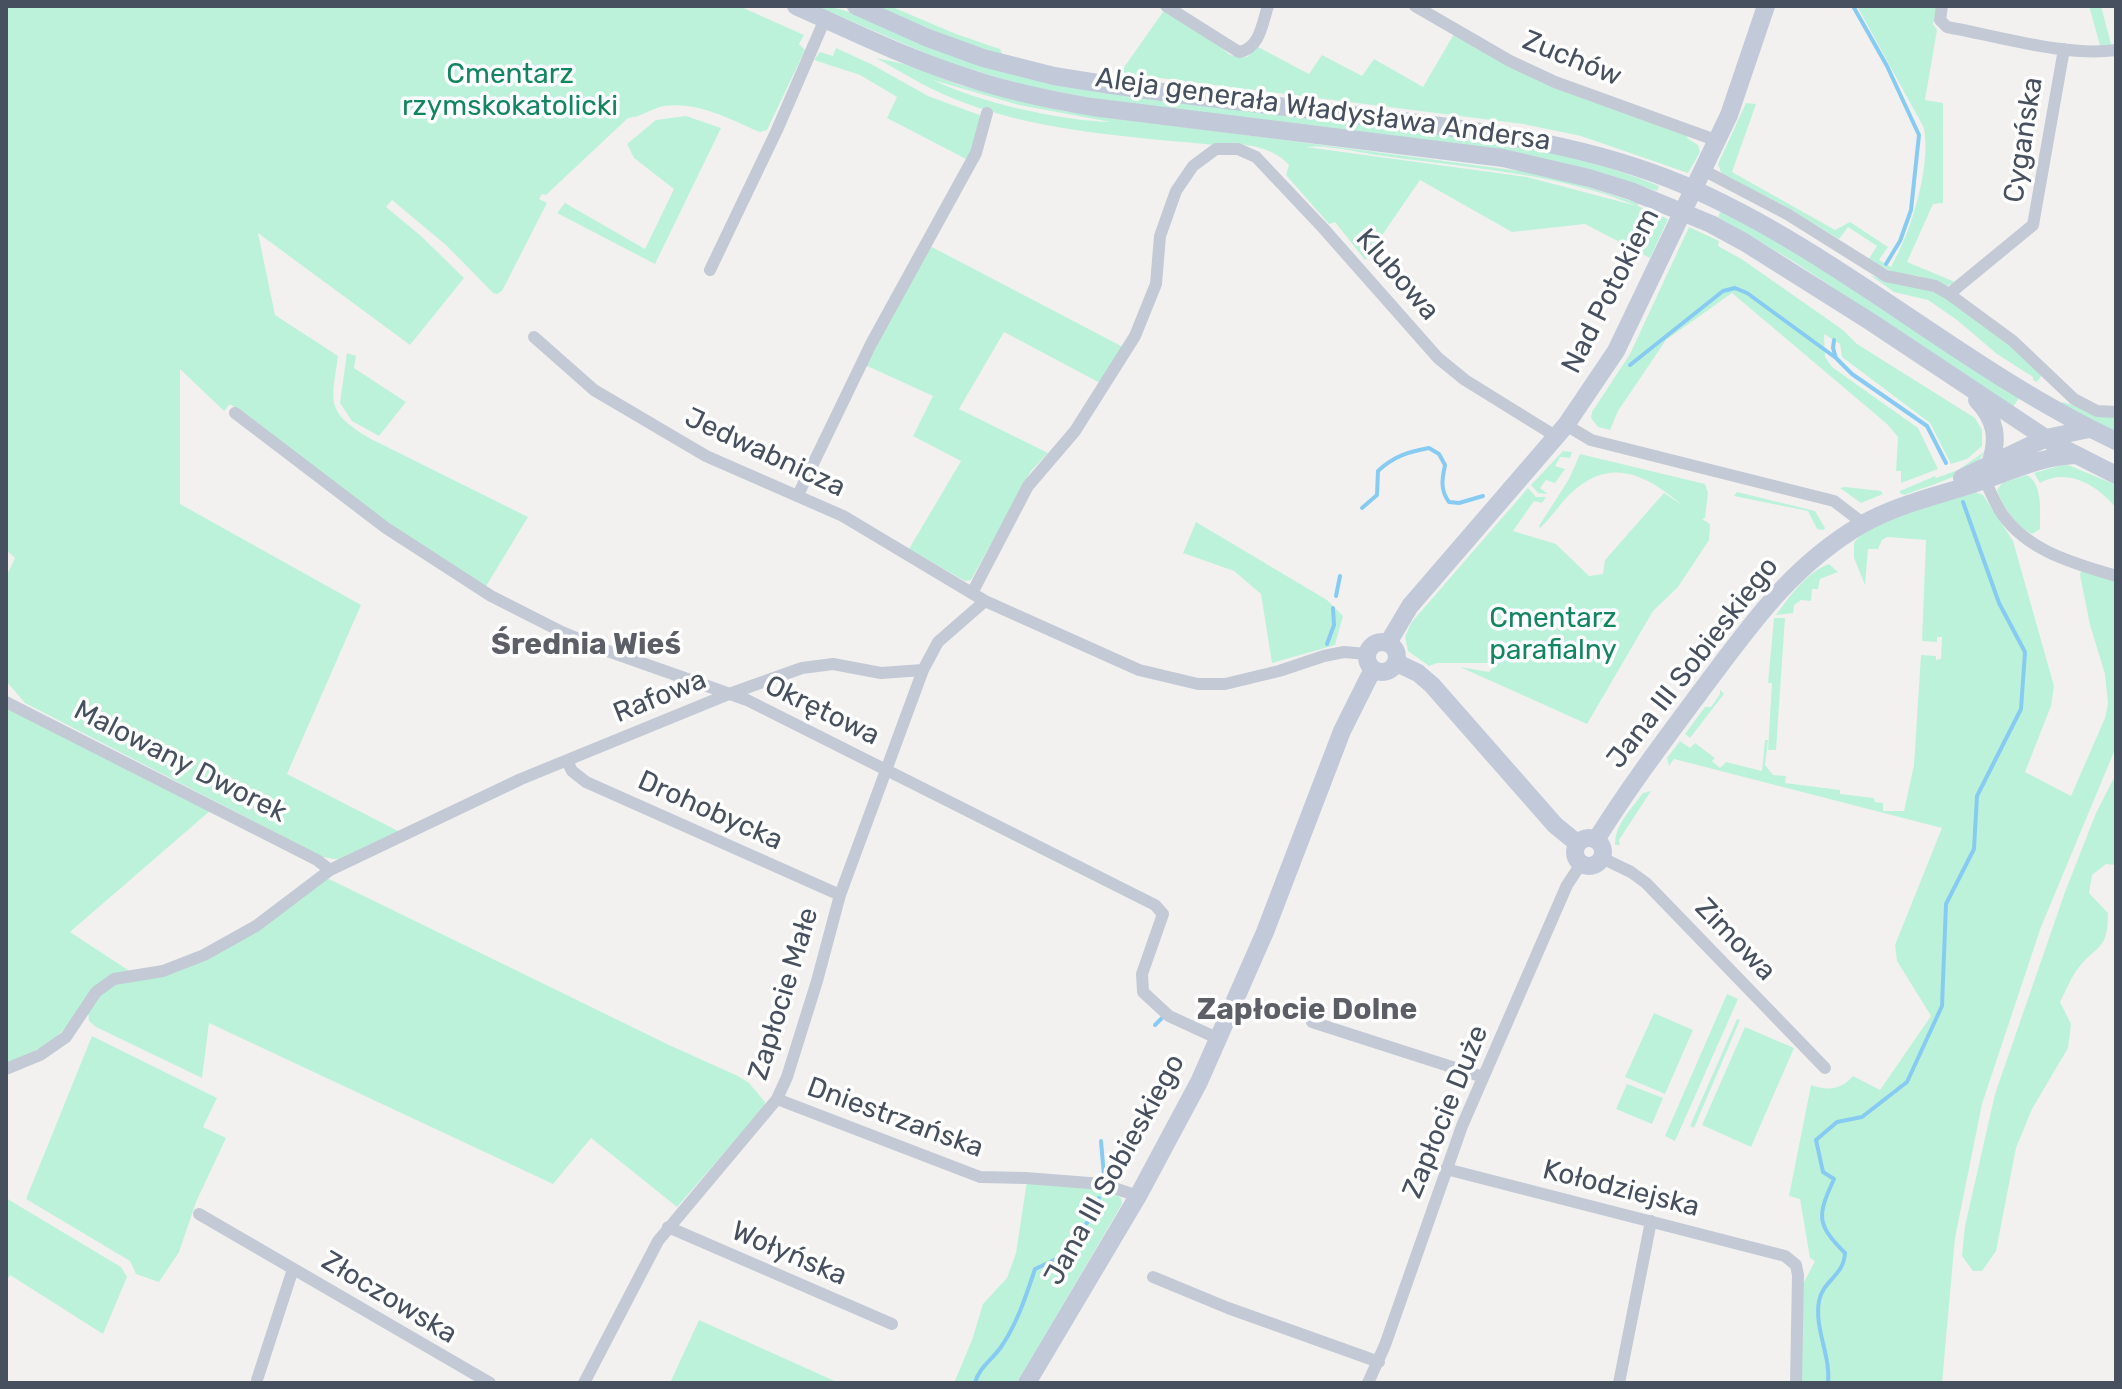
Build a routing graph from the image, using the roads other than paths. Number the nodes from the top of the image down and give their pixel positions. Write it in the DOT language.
graph roads {
  1 [pos="796,6"];
  2 [pos="856,6"];
  3 [pos="1166,6"];
  4 [pos="1268,6"];
  5 [pos="1415,6"];
  6 [pos="1766,6"];
  7 [pos="1942,6"];
  8 [pos="825,19"];
  9 [pos="2064,49"];
  10 [pos="2116,50"];
  11 [pos="987,113"];
  12 [pos="1718,141"];
  13 [pos="1703,170"];
  14 [pos="710,270"];
  15 [pos="1949,294"];
  16 [pos="534,337"];
  17 [pos="1959,381"];
  18 [pos="2041,403"];
  19 [pos="2116,412"];
  20 [pos="235,413"];
  21 [pos="2089,429"];
  22 [pos="1562,431"];
  23 [pos="2046,438"];
  24 [pos="2116,441"];
  25 [pos="2075,455"];
  26 [pos="2024,464"];
  27 [pos="1987,472"];
  28 [pos="2116,475"];
  29 [pos="798,495"];
  30 [pos="1864,524"];
  31 [pos="2116,576"];
  32 [pos="972,593"];
  33 [pos="985,601"];
  34 [pos="1388,643"];
  35 [pos="1370,662"];
  36 [pos="1397,663"];
  37 [pos="923,670"];
  38 [pos="729,694"];
  39 [pos="6,699"];
  40 [pos="567,761"];
  41 [pos="888,771"];
  42 [pos="1592,847"];
  43 [pos="1581,864"];
  44 [pos="330,870"];
  45 [pos="840,895"];
  46 [pos="1312,1022"];
  47 [pos="1219,1039"];
  48 [pos="1825,1068"];
  49 [pos="6,1069"];
  50 [pos="1483,1077"];
  51 [pos="777,1099"];
  52 [pos="1446,1169"];
  53 [pos="1138,1196"];
  54 [pos="199,1214"];
  55 [pos="1651,1221"];
  56 [pos="668,1227"];
  57 [pos="293,1269"];
  58 [pos="1153,1277"];
  59 [pos="892,1324"];
  60 [pos="1379,1362"];
  61 [pos="462,1368"];
  62 [pos="257,1380"];
  63 [pos="457,1383"];
  64 [pos="490,1383"];
  65 [pos="584,1383"];
  66 [pos="1027,1383"];
  67 [pos="1368,1383"];
  68 [pos="1619,1383"];
  69 [pos="1796,1383"];
  1 -- 8 [label="main road, Aleja generała Władysława Andersa"];
  2 -- 18 [label="main road, Aleja generała Władysława Andersa"];
  3 -- 4 [label="street"];
  5 -- 12 [label="street, Zuchów"];
  6 -- 12 [label="main road, Nad Potokiem"];
  7 -- 9 [label="street"];
  8 -- 14 [label="street"];
  8 -- 17 [label="main road, Aleja generała Władysława Andersa"];
  9 -- 10 [label="street"];
  9 -- 15 [label="street, Cygańska"];
  11 -- 29 [label="street"];
  12 -- 13 [label="main road, Nad Potokiem"];
  13 -- 15 [label="street"];
  13 -- 22 [label="main road, Nad Potokiem"];
  15 -- 19 [label="street"];
  16 -- 29 [label="street, Jedwabnicza"];
  17 -- 23 [label="main road, Aleja generała Władysława Andersa"];
  17 -- 27 [label="main road"];
  18 -- 21 [label="main road, Aleja generała Władysława Andersa"];
  18 -- 23 [label="main road"];
  20 -- 38 [label="street, Okrętowa"];
  21 -- 23 [label="main road, Jana III Sobieskiego"];
  21 -- 24 [label="main road, Aleja generała Władysława Andersa"];
  22 -- 30 [label="street, Klubowa"];
  22 -- 32 [label="street, Klubowa"];
  22 -- 34 [label="main road, Nad Potokiem"];
  23 -- 25 [label="main road, Aleja generała Władysława Andersa"];
  23 -- 26 [label="main road, Jana III Sobieskiego"];
  23 -- 27 [label="main road, Jana III Sobieskiego"];
  25 -- 26 [label="main road, Jana III Sobieskiego"];
  25 -- 28 [label="main road, Aleja generała Władysława Andersa"];
  26 -- 27 [label="main road, Jana III Sobieskiego"];
  27 -- 30 [label="main road, Jana III Sobieskiego"];
  27 -- 31 [label="street"];
  29 -- 32 [label="street, Jedwabnicza"];
  30 -- 42 [label="main road, Jana III Sobieskiego"];
  32 -- 33 [label="street, Jedwabnicza"];
  33 -- 35 [label="street"];
  33 -- 37 [label="street"];
  34 -- 35 [label="main road"];
  34 -- 36 [label="main road"];
  35 -- 36 [label="main road"];
  35 -- 47 [label="main road, Jana III Sobieskiego"];
  36 -- 42 [label="main road"];
  37 -- 38 [label="street, Rafowa"];
  37 -- 41 [label="street, Zapłocie Małe"];
  38 -- 40 [label="street, Rafowa"];
  38 -- 41 [label="street, Okrętowa"];
  39 -- 44 [label="street, Malowany Dworek"];
  40 -- 44 [label="street, Rafowa"];
  40 -- 45 [label="street, Drohobycka"];
  41 -- 45 [label="street, Zapłocie Małe"];
  41 -- 47 [label="street, Okrętowa"];
  42 -- 43 [label="main road"];
  42 -- 48 [label="street, Zimowa"];
  43 -- 50 [label="street, Zapłocie Duże"];
  44 -- 49 [label="street, Rafowa"];
  45 -- 51 [label="street, Zapłocie Małe"];
  46 -- 50 [label="street"];
  47 -- 53 [label="main road, Jana III Sobieskiego"];
  50 -- 52 [label="street, Zapłocie Duże"];
  51 -- 53 [label="street, Dniestrzańska"];
  51 -- 56 [label="street, Zapłocie Małe"];
  52 -- 55 [label="street, Kołodziejska"];
  52 -- 60 [label="street, Zapłocie Duże"];
  53 -- 66 [label="main road, Jana III Sobieskiego"];
  54 -- 57 [label="street, Złoczowska"];
  55 -- 68 [label="street"];
  55 -- 69 [label="street, Kołodziejska"];
  56 -- 59 [label="street, Wołyńska"];
  56 -- 65 [label="street, Zapłocie Małe"];
  57 -- 61 [label="street, Złoczowska"];
  57 -- 62 [label="street, Złoczowska"];
  58 -- 60 [label="street"];
  60 -- 67 [label="street, Zapłocie Duże"];
  61 -- 63 [label="street, Złoczowska"];
  61 -- 64 [label="street, Złoczowska"];
}
